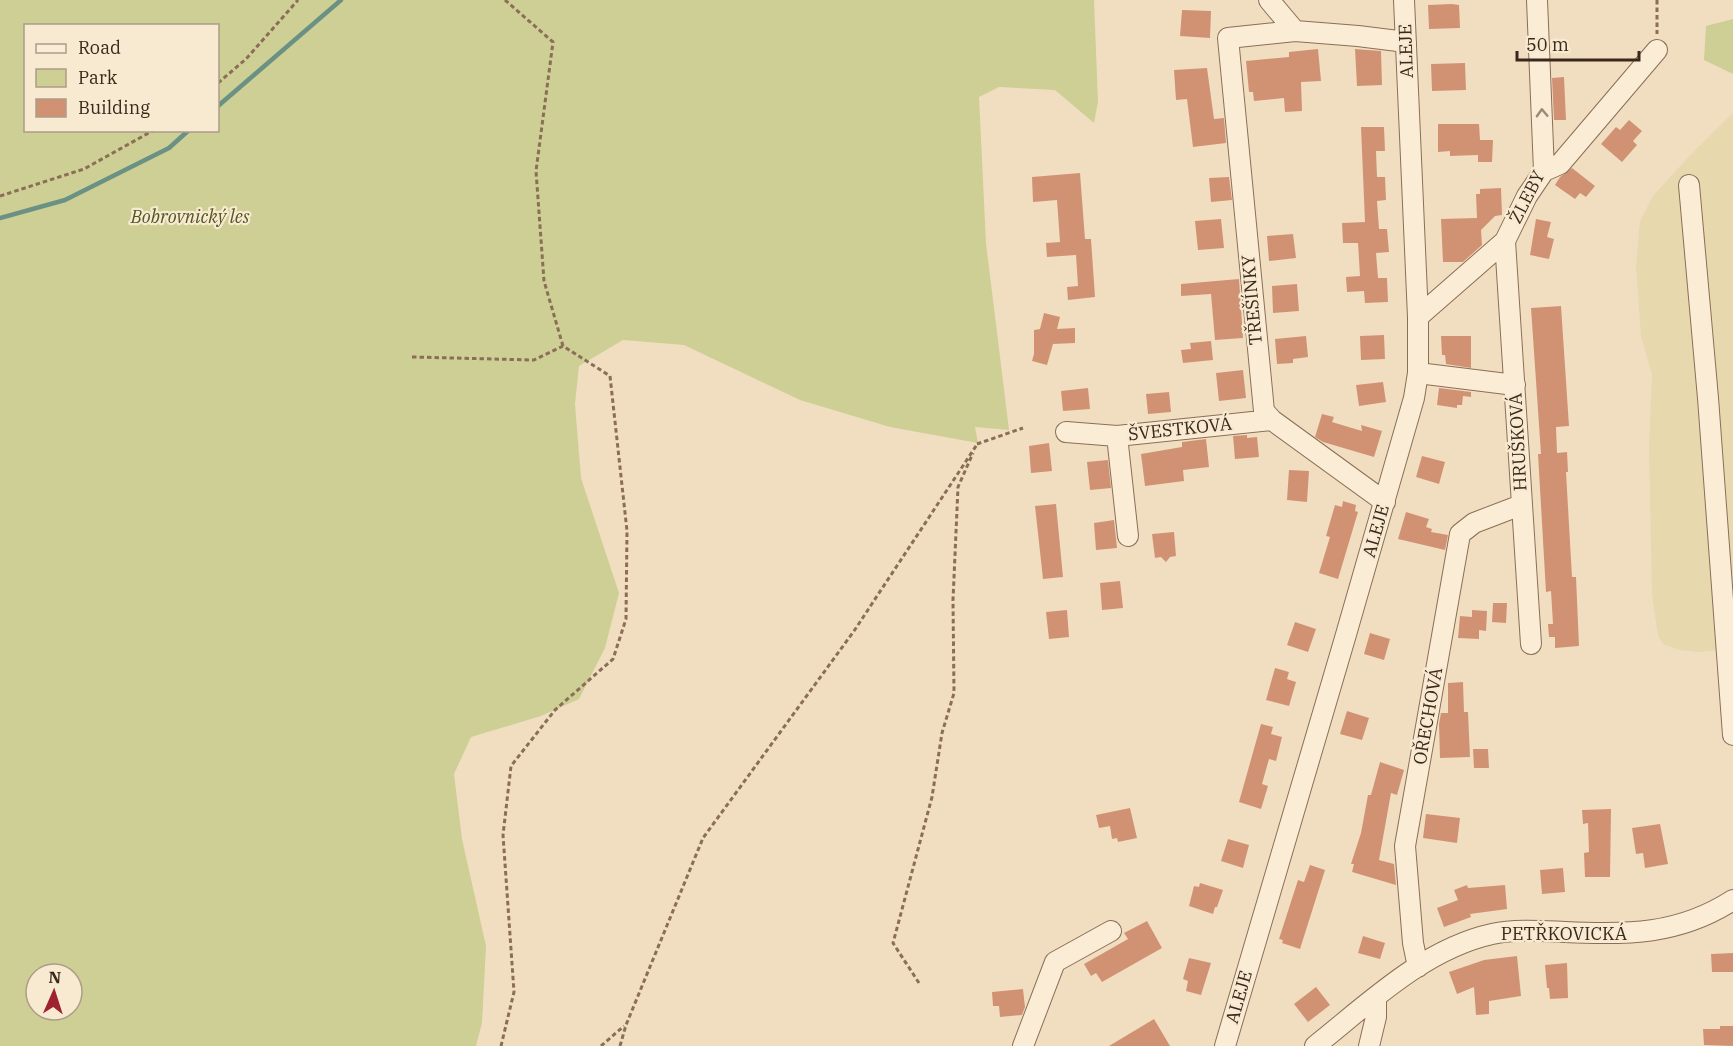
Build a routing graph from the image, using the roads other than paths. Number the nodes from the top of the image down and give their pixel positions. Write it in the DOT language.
graph roads {
  1 [pos="1269,0"];
  2 [pos="1404,0"];
  3 [pos="1537,0"];
  4 [pos="1295,31"];
  5 [pos="1406,42"];
  6 [pos="1657,51"];
  7 [pos="1544,171"];
  8 [pos="1689,185"];
  9 [pos="1505,241"];
  10 [pos="1418,317"];
  11 [pos="1418,373"];
  12 [pos="1515,385"];
  13 [pos="1272,420"];
  14 [pos="1066,432"];
  15 [pos="1116,436"];
  16 [pos="1384,502"];
  17 [pos="1521,505"];
  18 [pos="1128,536"];
  19 [pos="1531,644"];
  20 [pos="1733,735"];
  21 [pos="1733,900"];
  22 [pos="1111,931"];
  23 [pos="1418,967"];
  24 [pos="1376,998"];
  25 [pos="1023,1046"];
  26 [pos="1225,1046"];
  27 [pos="1315,1046"];
  28 [pos="1369,1046"];
  1 -- 4 [label="street"];
  2 -- 5 [label="street, ALEJE"];
  7 -- 3 [label="street, ŽLEBY, one-way"];
  4 -- 5 [label="street"];
  4 -- 13 [label="street, TŘEŠÍNKY"];
  5 -- 10 [label="street, ALEJE"];
  6 -- 7 [label="street"];
  7 -- 9 [label="street, ŽLEBY"];
  8 -- 20 [label="street"];
  9 -- 10 [label="street, ŽLEBY"];
  9 -- 12 [label="street, HRUŠKOVÁ"];
  10 -- 11 [label="street, ALEJE"];
  11 -- 12 [label="street"];
  11 -- 16 [label="street, ALEJE"];
  12 -- 17 [label="street, HRUŠKOVÁ"];
  13 -- 15 [label="street, ŠVESTKOVÁ"];
  13 -- 16 [label="street"];
  14 -- 15 [label="street"];
  15 -- 18 [label="street, ŠVESTKOVÁ"];
  16 -- 26 [label="street, ALEJE"];
  17 -- 19 [label="street, HRUŠKOVÁ"];
  17 -- 23 [label="street, OŘECHOVÁ"];
  21 -- 23 [label="street, PETŘKOVICKÁ"];
  22 -- 25 [label="street"];
  23 -- 24 [label="street, PETŘKOVICKÁ"];
  24 -- 27 [label="street, PETŘKOVICKÁ"];
  24 -- 28 [label="street"];
}
